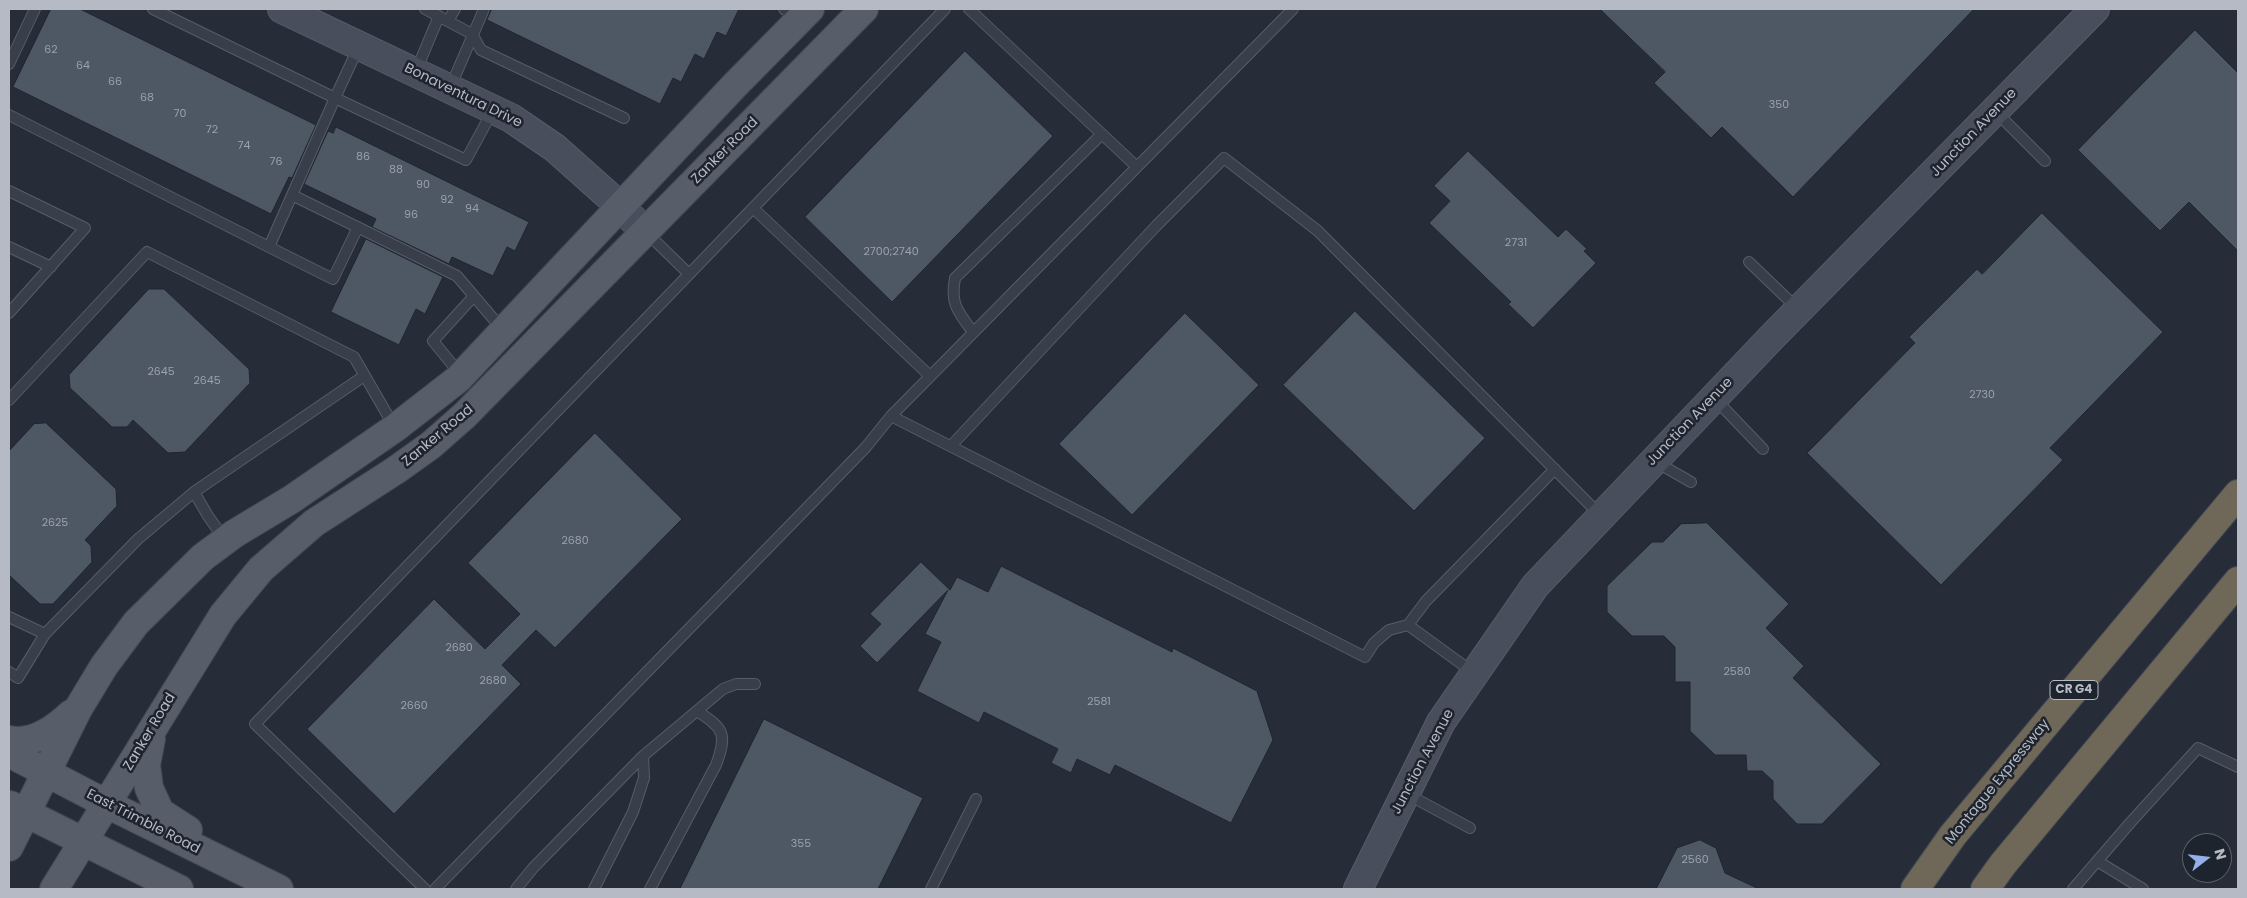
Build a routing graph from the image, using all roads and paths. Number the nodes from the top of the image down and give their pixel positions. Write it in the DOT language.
graph roads {
  1 [pos="35,9"];
  2 [pos="153,9"];
  3 [pos="282,9"];
  4 [pos="425,9"];
  5 [pos="455,9"];
  6 [pos="484,9"];
  7 [pos="864,9"];
  8 [pos="945,9"];
  9 [pos="969,9"];
  10 [pos="1293,9"];
  11 [pos="2095,9"];
  12 [pos="798,12"];
  13 [pos="444,19"];
  14 [pos="472,34"];
  15 [pos="359,45"];
  16 [pos="9,64"];
  17 [pos="415,72"];
  18 [pos="450,89"];
  19 [pos="335,98"];
  20 [pos="493,109"];
  21 [pos="1995,111"];
  22 [pos="9,115"];
  23 [pos="624,118"];
  24 [pos="1102,134"];
  25 [pos="2045,161"];
  26 [pos="1137,167"];
  27 [pos="9,191"];
  28 [pos="292,194"];
  29 [pos="620,206"];
  30 [pos="753,208"];
  31 [pos="358,227"];
  32 [pos="646,232"];
  33 [pos="9,247"];
  34 [pos="269,247"];
  35 [pos="1749,262"];
  36 [pos="51,268"];
  37 [pos="689,274"];
  38 [pos="474,296"];
  39 [pos="1799,311"];
  40 [pos="9,313"];
  41 [pos="503,330"];
  42 [pos="973,332"];
  43 [pos="364,376"];
  44 [pos="462,376"];
  45 [pos="930,376"];
  46 [pos="1714,398"];
  47 [pos="9,400"];
  48 [pos="891,416"];
  49 [pos="395,428"];
  50 [pos="951,446"];
  51 [pos="1763,449"];
  52 [pos="1653,461"];
  53 [pos="1555,469"];
  54 [pos="1691,482"];
  55 [pos="194,492"];
  56 [pos="2238,494"];
  57 [pos="1600,515"];
  58 [pos="225,540"];
  59 [pos="2238,581"];
  60 [pos="9,617"];
  61 [pos="1408,625"];
  62 [pos="45,634"];
  63 [pos="9,672"];
  64 [pos="1474,674"];
  65 [pos="755,684"];
  66 [pos="78,708"];
  67 [pos="696,711"];
  68 [pos="156,721"];
  69 [pos="9,740"];
  70 [pos="9,753"];
  71 [pos="643,756"];
  72 [pos="2238,768"];
  73 [pos="46,772"];
  74 [pos="1406,793"];
  75 [pos="976,799"];
  76 [pos="107,804"];
  77 [pos="17,809"];
  78 [pos="1470,828"];
  79 [pos="84,842"];
  80 [pos="9,847"];
  81 [pos="2097,861"];
  82 [pos="54,889"];
  83 [pos="179,889"];
  84 [pos="278,889"];
  85 [pos="425,889"];
  86 [pos="435,889"];
  87 [pos="516,889"];
  88 [pos="594,889"];
  89 [pos="650,889"];
  90 [pos="931,889"];
  91 [pos="1358,889"];
  92 [pos="1915,889"];
  93 [pos="1985,889"];
  94 [pos="2072,889"];
  95 [pos="2143,889"];
  1 -- 16 [label="lane"];
  2 -- 19 [label="lane"];
  3 -- 15 [label="main road, Bonaventura Drive"];
  4 -- 13 [label="lane"];
  5 -- 13 [label="lane"];
  6 -- 14 [label="lane"];
  7 -- 32 [label="main road, Zanker Road"];
  8 -- 30 [label="lane"];
  9 -- 24 [label="lane"];
  10 -- 26 [label="lane"];
  11 -- 21 [label="main road, Junction Avenue"];
  12 -- 29 [label="main road"];
  13 -- 14 [label="lane"];
  13 -- 17 [label="lane"];
  14 -- 18 [label="lane"];
  14 -- 23 [label="lane"];
  15 -- 17 [label="main road, Bonaventura Drive"];
  15 -- 19 [label="lane"];
  17 -- 18 [label="main road, Bonaventura Drive"];
  18 -- 20 [label="main road, Bonaventura Drive"];
  19 -- 20 [label="lane"];
  19 -- 28 [label="lane"];
  20 -- 29 [label="main road, Bonaventura Drive"];
  21 -- 25 [label="lane"];
  21 -- 39 [label="main road, Junction Avenue"];
  22 -- 34 [label="lane"];
  24 -- 26 [label="lane"];
  24 -- 42 [label="lane"];
  26 -- 42 [label="lane"];
  27 -- 36 [label="lane"];
  28 -- 31 [label="lane"];
  28 -- 34 [label="lane"];
  29 -- 32 [label="main road, Bonaventura Drive"];
  29 -- 41 [label="main road"];
  30 -- 37 [label="lane"];
  30 -- 45 [label="lane"];
  31 -- 34 [label="lane"];
  31 -- 38 [label="lane"];
  32 -- 37 [label="lane"];
  32 -- 68 [label="main road, Zanker Road"];
  33 -- 36 [label="lane"];
  35 -- 39 [label="lane"];
  36 -- 40 [label="lane"];
  37 -- 85 [label="lane"];
  38 -- 41 [label="lane"];
  38 -- 44 [label="lane"];
  39 -- 46 [label="main road, Junction Avenue"];
  41 -- 44 [label="main road"];
  42 -- 45 [label="lane"];
  43 -- 47 [label="lane"];
  43 -- 49 [label="lane"];
  43 -- 55 [label="lane"];
  44 -- 49 [label="main road"];
  45 -- 48 [label="lane"];
  46 -- 51 [label="lane"];
  46 -- 52 [label="main road, Junction Avenue"];
  48 -- 50 [label="lane"];
  48 -- 86 [label="lane"];
  49 -- 58 [label="main road"];
  50 -- 53 [label="lane"];
  50 -- 61 [label="lane"];
  52 -- 54 [label="lane"];
  52 -- 57 [label="main road, Junction Avenue"];
  53 -- 57 [label="lane"];
  53 -- 61 [label="lane"];
  55 -- 58 [label="lane"];
  55 -- 62 [label="lane"];
  56 -- 92 [label="highway, Montague Expressway / CR G4"];
  57 -- 64 [label="main road, Junction Avenue"];
  58 -- 66 [label="main road"];
  59 -- 93 [label="highway"];
  60 -- 62 [label="lane"];
  61 -- 64 [label="lane"];
  62 -- 63 [label="lane"];
  64 -- 74 [label="main road, Junction Avenue"];
  65 -- 67 [label="lane"];
  66 -- 69 [label="main road"];
  66 -- 73 [label="main road"];
  67 -- 71 [label="lane"];
  67 -- 89 [label="lane"];
  68 -- 76 [label="main road, Zanker Road"];
  68 -- 84 [label="main road"];
  70 -- 73 [label="main road, East Trimble Road"];
  71 -- 87 [label="lane"];
  71 -- 88 [label="lane"];
  72 -- 81 [label="lane"];
  73 -- 76 [label="main road, East Trimble Road"];
  73 -- 77 [label="main road"];
  74 -- 78 [label="lane"];
  74 -- 91 [label="main road, Junction Avenue"];
  75 -- 90 [label="lane"];
  76 -- 79 [label="main road, Zanker Road"];
  76 -- 84 [label="main road, East Trimble Road"];
  77 -- 79 [label="main road"];
  77 -- 80 [label="main road"];
  79 -- 82 [label="main road, Zanker Road"];
  79 -- 83 [label="main road"];
  81 -- 94 [label="lane"];
  81 -- 95 [label="lane"];
}
